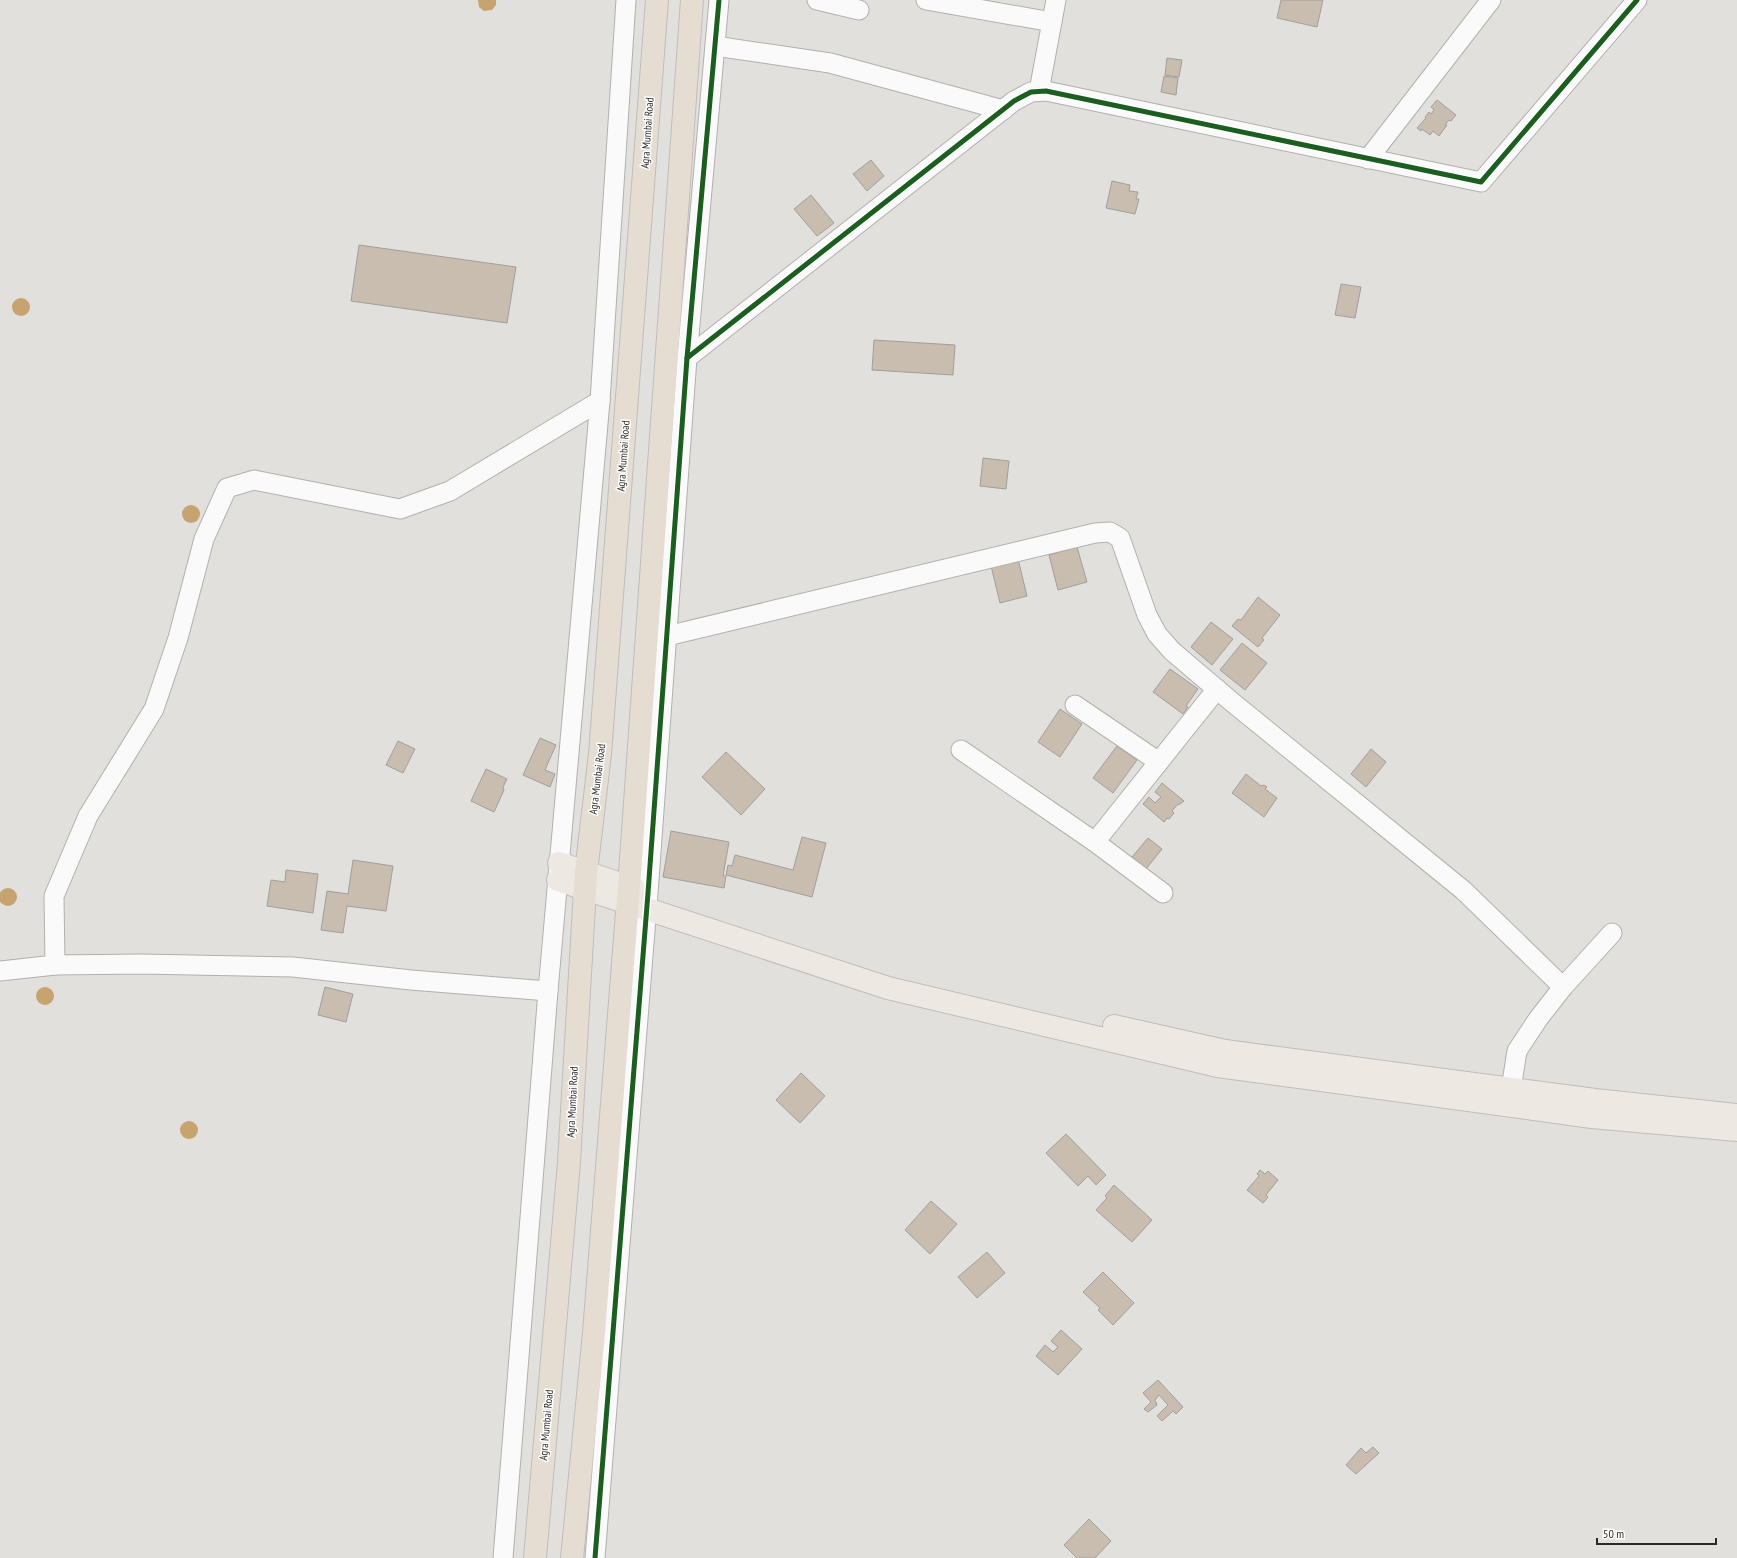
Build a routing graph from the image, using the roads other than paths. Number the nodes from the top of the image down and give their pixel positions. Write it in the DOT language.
graph roads {
  1 [pos="626,0"];
  2 [pos="657,0"];
  3 [pos="692,0"];
  4 [pos="719,0"];
  5 [pos="817,0"];
  6 [pos="926,0"];
  7 [pos="1056,0"];
  8 [pos="1491,0"];
  9 [pos="1637,0"];
  10 [pos="859,10"];
  11 [pos="1052,22"];
  12 [pos="715,46"];
  13 [pos="1039,91"];
  14 [pos="1003,110"];
  15 [pos="1368,158"];
  16 [pos="687,358"];
  17 [pos="600,401"];
  18 [pos="667,636"];
  19 [pos="1217,689"];
  20 [pos="1075,705"];
  21 [pos="961,750"];
  22 [pos="1158,762"];
  23 [pos="1095,842"];
  24 [pos="558,871"];
  25 [pos="585,880"];
  26 [pos="1163,894"];
  27 [pos="638,898"];
  28 [pos="1612,933"];
  29 [pos="55,965"];
  30 [pos="0,971"];
  31 [pos="1563,987"];
  32 [pos="548,991"];
  33 [pos="1511,1089"];
  34 [pos="1737,1115"];
  35 [pos="1737,1130"];
  36 [pos="503,1558"];
  37 [pos="535,1558"];
  38 [pos="572,1558"];
  39 [pos="595,1558"];
  1 -- 17 [label="street"];
  2 -- 25 [label="highway, Agra Mumbai Road"];
  3 -- 27 [label="highway"];
  4 -- 12 [label="street"];
  5 -- 10 [label="street"];
  6 -- 11 [label="street"];
  7 -- 11 [label="street"];
  8 -- 15 [label="street"];
  9 -- 15 [label="street"];
  11 -- 13 [label="street"];
  12 -- 14 [label="street"];
  12 -- 16 [label="street"];
  13 -- 14 [label="street"];
  13 -- 15 [label="street"];
  14 -- 16 [label="street"];
  16 -- 18 [label="street"];
  17 -- 24 [label="street"];
  17 -- 29 [label="street"];
  18 -- 19 [label="street"];
  18 -- 27 [label="street"];
  19 -- 22 [label="street"];
  19 -- 31 [label="street"];
  20 -- 22 [label="street"];
  21 -- 23 [label="street"];
  22 -- 23 [label="street"];
  23 -- 26 [label="street"];
  24 -- 25 [label="main road"];
  24 -- 32 [label="street"];
  25 -- 27 [label="main road"];
  25 -- 37 [label="highway, Agra Mumbai Road"];
  27 -- 33 [label="main road"];
  27 -- 35 [label="main road"];
  27 -- 38 [label="highway"];
  27 -- 39 [label="street"];
  28 -- 31 [label="street"];
  29 -- 30 [label="street"];
  29 -- 32 [label="street"];
  31 -- 33 [label="street"];
  32 -- 36 [label="street"];
  33 -- 34 [label="main road"];
}
